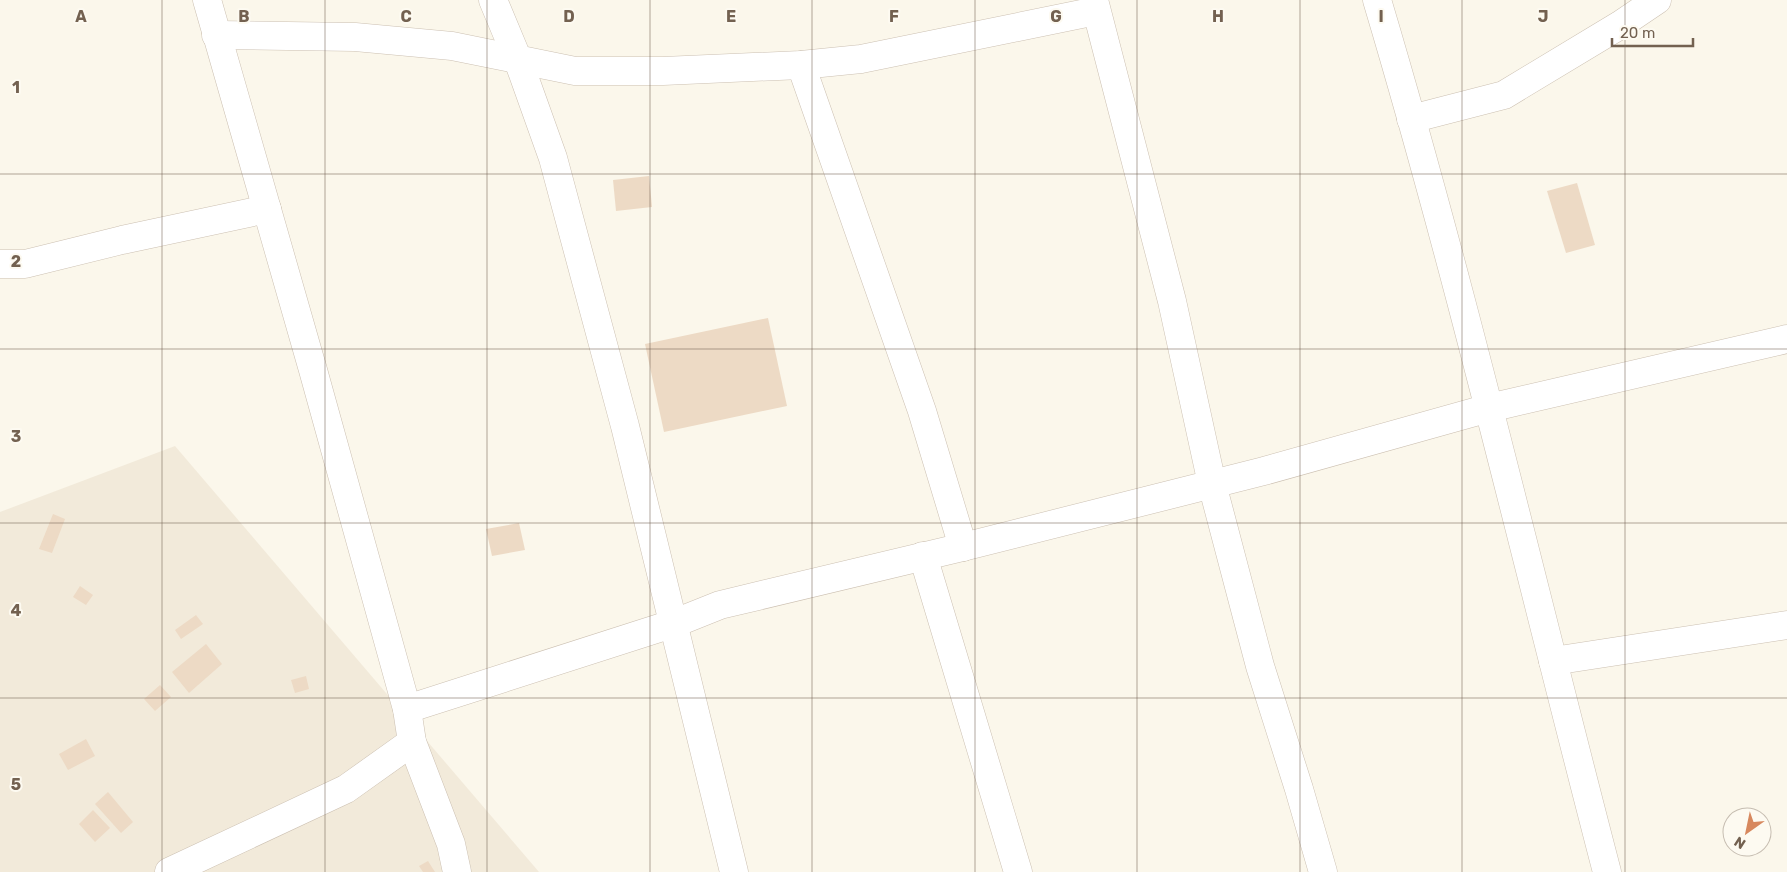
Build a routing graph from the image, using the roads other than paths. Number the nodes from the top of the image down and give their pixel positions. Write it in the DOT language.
graph roads {
  1 [pos="207,0"];
  2 [pos="493,0"];
  3 [pos="1377,0"];
  4 [pos="1657,0"];
  5 [pos="1095,6"];
  6 [pos="216,35"];
  7 [pos="518,60"];
  8 [pos="801,65"];
  9 [pos="1411,119"];
  10 [pos="267,209"];
  11 [pos="0,264"];
  12 [pos="1787,339"];
  13 [pos="1488,408"];
  14 [pos="1212,484"];
  15 [pos="963,547"];
  16 [pos="923,556"];
  17 [pos="675,624"];
  18 [pos="1787,626"];
  19 [pos="1553,661"];
  20 [pos="407,709"];
  21 [pos="412,742"];
  22 [pos="169,872"];
  23 [pos="457,872"];
  24 [pos="734,872"];
  25 [pos="1018,872"];
  26 [pos="1323,872"];
  27 [pos="1607,872"];
  1 -- 6 [label="street"];
  2 -- 7 [label="street"];
  3 -- 9 [label="street"];
  4 -- 9 [label="street"];
  5 -- 8 [label="street"];
  5 -- 14 [label="street"];
  6 -- 7 [label="street"];
  6 -- 10 [label="street"];
  7 -- 8 [label="street"];
  7 -- 17 [label="street"];
  8 -- 15 [label="street"];
  9 -- 13 [label="street"];
  10 -- 11 [label="street"];
  10 -- 20 [label="street"];
  12 -- 13 [label="street"];
  13 -- 14 [label="street"];
  13 -- 19 [label="street"];
  14 -- 15 [label="street"];
  14 -- 26 [label="street"];
  15 -- 16 [label="street"];
  16 -- 17 [label="street"];
  16 -- 25 [label="street"];
  17 -- 20 [label="street"];
  17 -- 24 [label="street"];
  18 -- 19 [label="street"];
  19 -- 27 [label="street"];
  20 -- 21 [label="street"];
  21 -- 22 [label="street"];
  21 -- 23 [label="street"];
}
